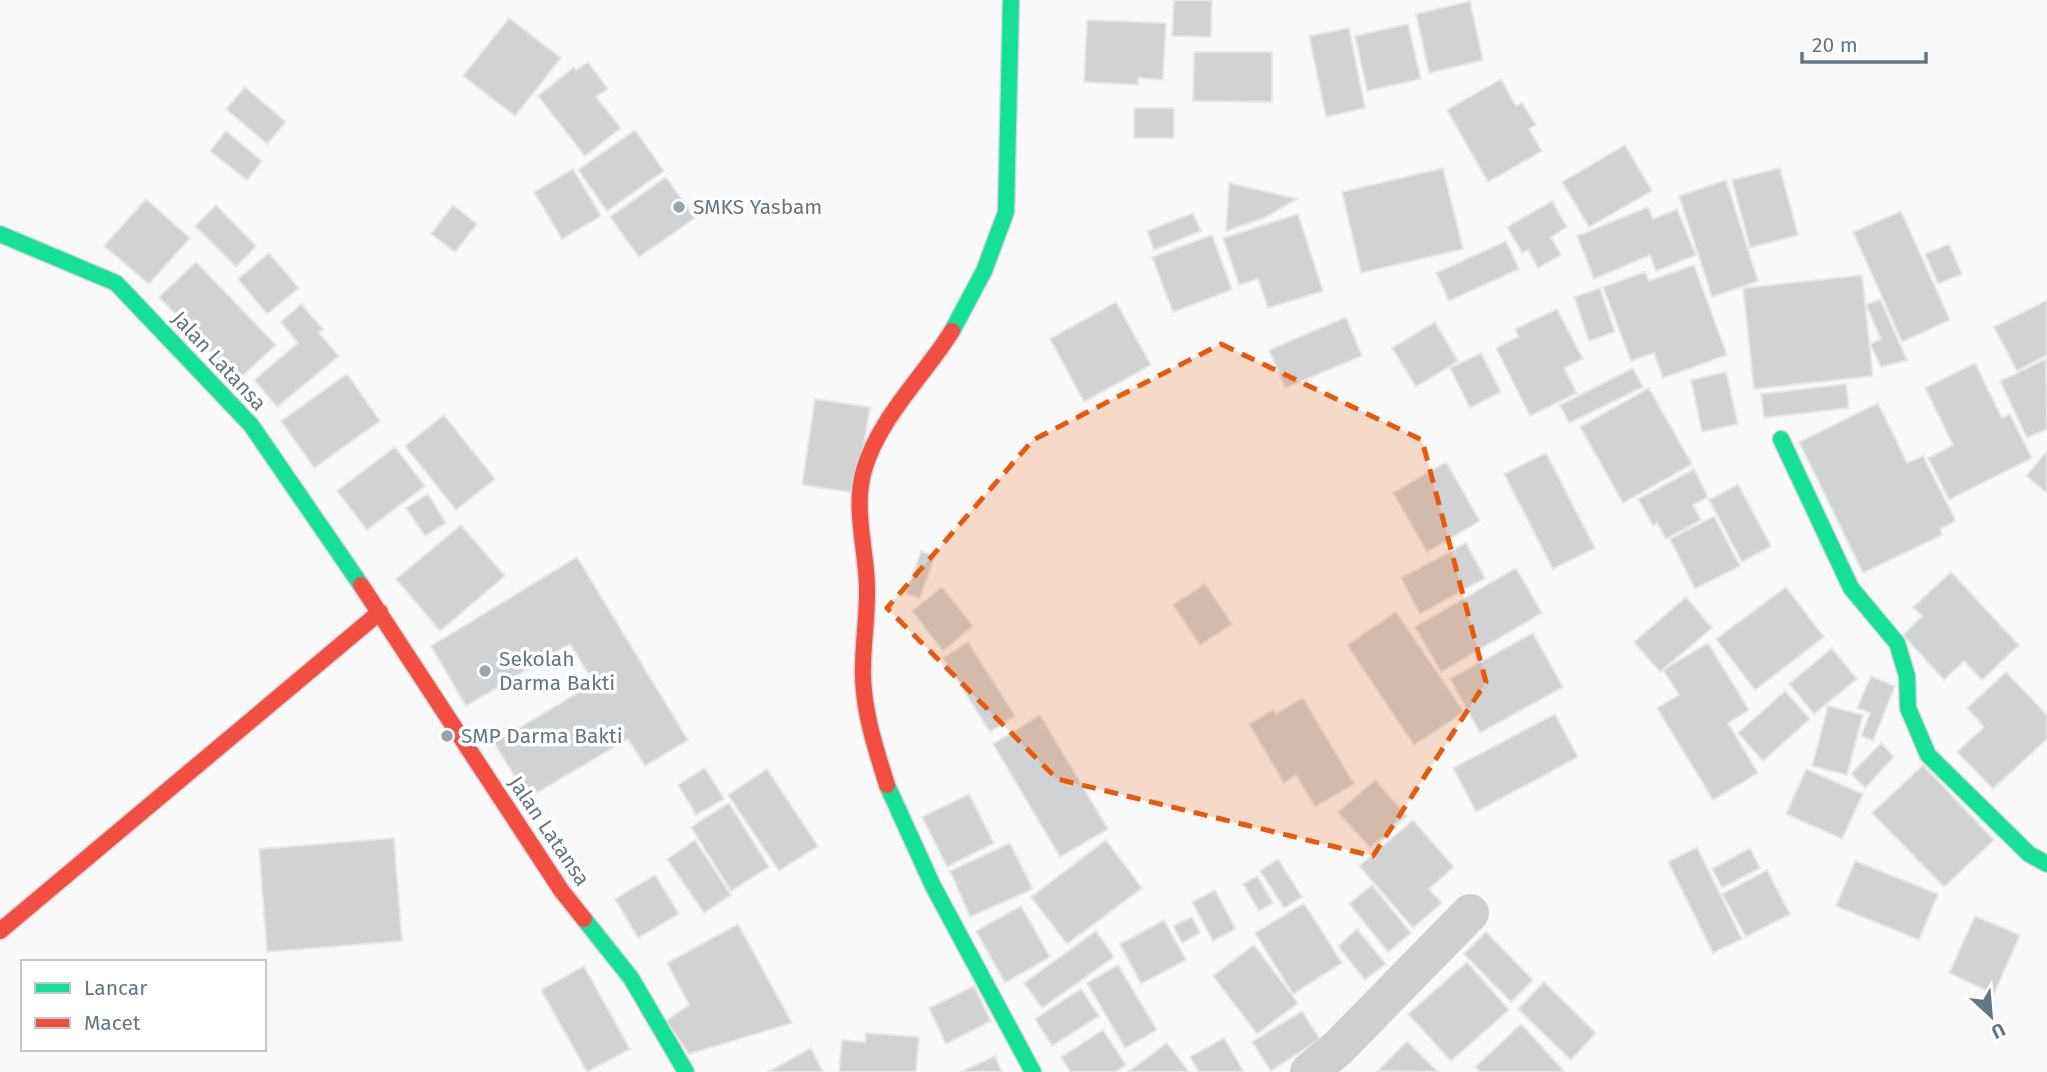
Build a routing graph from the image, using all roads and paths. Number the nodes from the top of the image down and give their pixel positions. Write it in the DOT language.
graph roads {
  1 [pos="1011,0"];
  2 [pos="0,234"];
  3 [pos="1780,439"];
  4 [pos="380,612"];
  5 [pos="2047,864"];
  6 [pos="1470,913"];
  7 [pos="0,930"];
  8 [pos="686,1072"];
  9 [pos="1033,1072"];
  10 [pos="1309,1072"];
  1 -- 9 [label="street"];
  2 -- 4 [label="street, Jalan Latansa"];
  3 -- 5 [label="street"];
  4 -- 7 [label="street"];
  4 -- 8 [label="street, Jalan Latansa"];
  6 -- 10 [label="street"];
}
